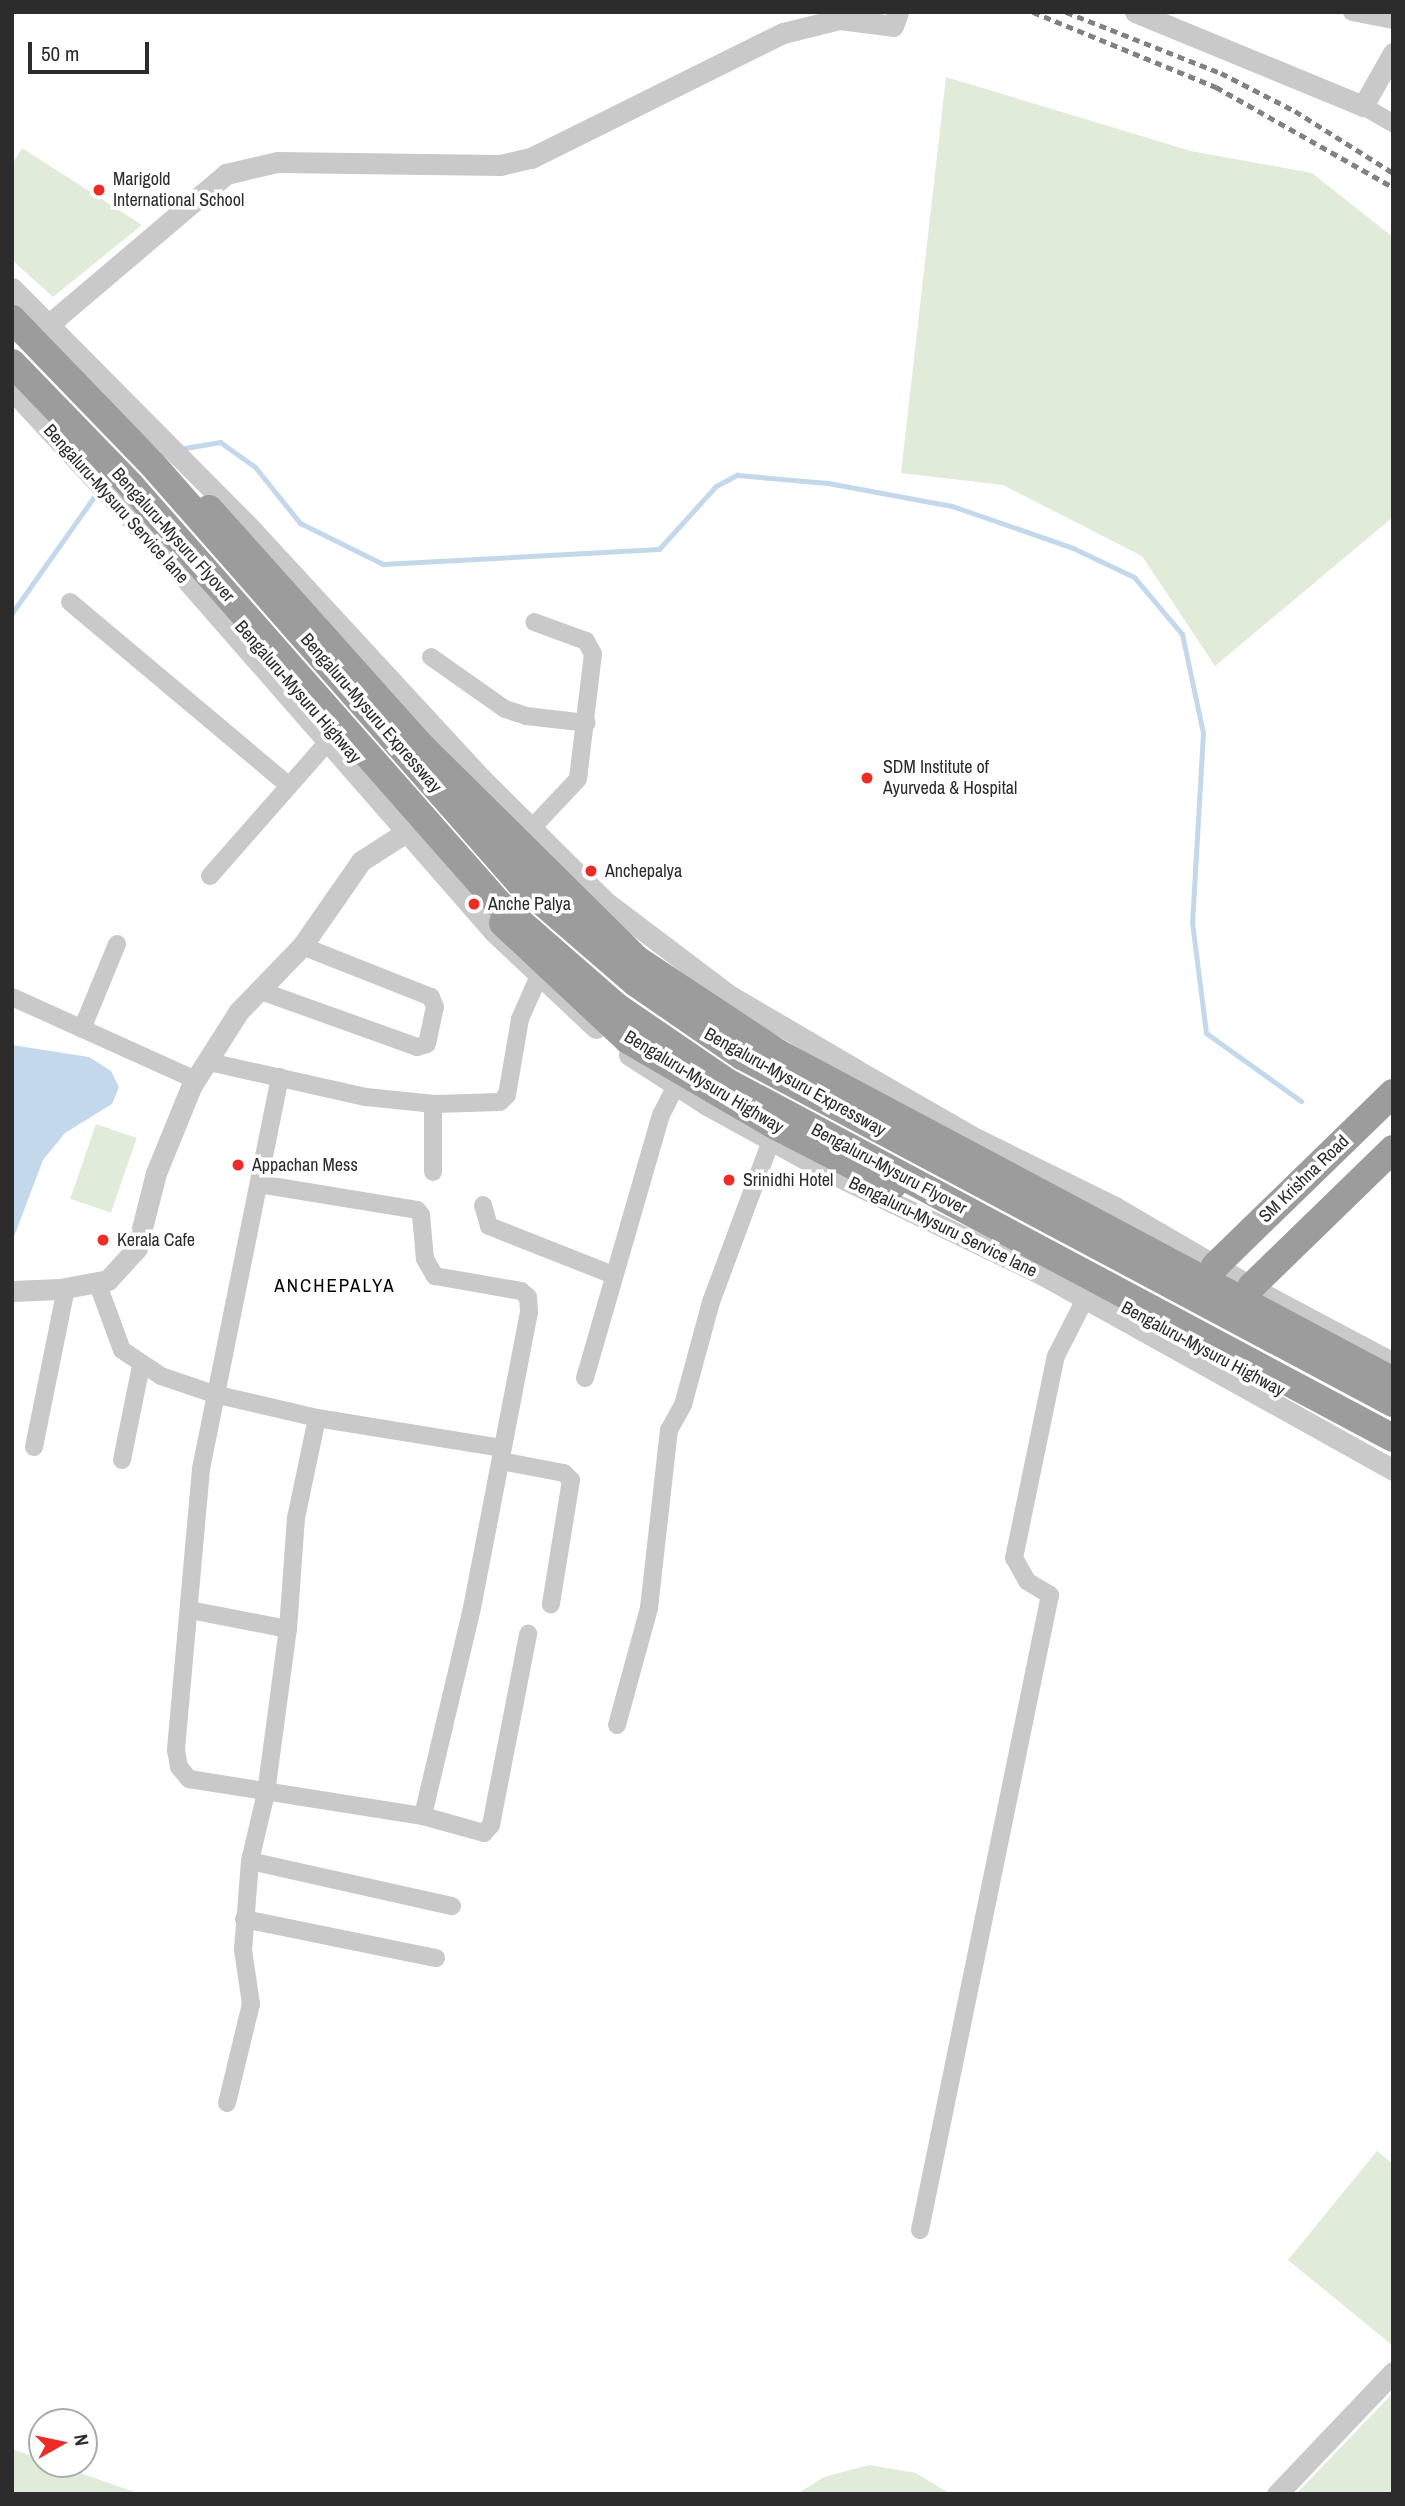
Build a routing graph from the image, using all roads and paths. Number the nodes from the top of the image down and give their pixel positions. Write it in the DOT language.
graph roads {
  1 [pos="898,12"];
  2 [pos="1135,12"];
  3 [pos="1352,12"];
  4 [pos="1393,20"];
  5 [pos="1393,52"];
  6 [pos="1363,106"];
  7 [pos="1393,123"];
  8 [pos="12,288"];
  9 [pos="12,306"];
  10 [pos="12,319"];
  11 [pos="44,328"];
  12 [pos="12,363"];
  13 [pos="12,377"];
  14 [pos="12,390"];
  15 [pos="68,440"];
  16 [pos="70,601"];
  17 [pos="534,622"];
  18 [pos="431,657"];
  19 [pos="587,723"];
  20 [pos="331,739"];
  21 [pos="473,784"];
  22 [pos="289,786"];
  23 [pos="532,828"];
  24 [pos="411,830"];
  25 [pos="210,876"];
  26 [pos="117,944"];
  27 [pos="302,946"];
  28 [pos="539,976"];
  29 [pos="261,991"];
  30 [pos="12,997"];
  31 [pos="82,1029"];
  32 [pos="209,1062"];
  33 [pos="280,1077"];
  34 [pos="196,1080"];
  35 [pos="677,1086"];
  36 [pos="1393,1093"];
  37 [pos="433,1104"];
  38 [pos="771,1141"];
  39 [pos="1393,1149"];
  40 [pos="433,1172"];
  41 [pos="259,1184"];
  42 [pos="483,1205"];
  43 [pos="1215,1266"];
  44 [pos="611,1274"];
  45 [pos="97,1282"];
  46 [pos="1251,1287"];
  47 [pos="66,1288"];
  48 [pos="12,1290"];
  49 [pos="1085,1299"];
  50 [pos="1393,1363"];
  51 [pos="141,1366"];
  52 [pos="585,1378"];
  53 [pos="1393,1381"];
  54 [pos="214,1394"];
  55 [pos="1393,1404"];
  56 [pos="317,1418"];
  57 [pos="1393,1438"];
  58 [pos="34,1447"];
  59 [pos="1393,1452"];
  60 [pos="502,1455"];
  61 [pos="122,1460"];
  62 [pos="1393,1470"];
  63 [pos="551,1604"];
  64 [pos="190,1610"];
  65 [pos="288,1629"];
  66 [pos="528,1633"];
  67 [pos="617,1725"];
  68 [pos="266,1793"];
  69 [pos="423,1816"];
  70 [pos="250,1861"];
  71 [pos="452,1906"];
  72 [pos="244,1919"];
  73 [pos="436,1958"];
  74 [pos="228,2103"];
  75 [pos="920,2230"];
  76 [pos="1393,2372"];
  77 [pos="1277,2494"];
  1 -- 11 [label="street"];
  2 -- 6 [label="street"];
  3 -- 4 [label="street"];
  5 -- 6 [label="street"];
  6 -- 7 [label="street"];
  8 -- 11 [label="street, Bengaluru-Mysuru Expressway"];
  9 -- 11 [label="highway, Bengaluru-Mysuru Expressway"];
  10 -- 55 [label="highway, Bengaluru-Mysuru Expressway, bridge"];
  11 -- 21 [label="highway, Bengaluru-Mysuru Expressway"];
  12 -- 57 [label="highway, Bengaluru-Mysuru Flyover, bridge"];
  13 -- 15 [label="highway, Bengaluru-Mysuru Highway"];
  14 -- 15 [label="street, Bengaluru-Mysuru Service lane"];
  15 -- 20 [label="highway, Bengaluru-Mysuru Highway"];
  16 -- 22 [label="street"];
  17 -- 19 [label="street"];
  18 -- 19 [label="street"];
  19 -- 23 [label="street"];
  20 -- 22 [label="street"];
  20 -- 24 [label="highway, Bengaluru-Mysuru Highway"];
  21 -- 23 [label="street, Bengaluru-Mysuru Expressway"];
  21 -- 24 [label="street"];
  21 -- 53 [label="highway, Bengaluru-Mysuru Expressway"];
  22 -- 25 [label="street"];
  23 -- 43 [label="street, Bengaluru-Mysuru Expressway"];
  24 -- 27 [label="street"];
  24 -- 28 [label="street, Bengaluru-Mysuru Service lane"];
  24 -- 59 [label="highway, Bengaluru-Mysuru Highway"];
  26 -- 31 [label="street"];
  27 -- 29 [label="street"];
  27 -- 29 [label="street"];
  28 -- 35 [label="street, Bengaluru-Mysuru Service lane"];
  28 -- 37 [label="street"];
  29 -- 32 [label="street"];
  30 -- 31 [label="street"];
  31 -- 34 [label="street"];
  32 -- 33 [label="street"];
  32 -- 34 [label="street"];
  33 -- 37 [label="street"];
  33 -- 41 [label="street"];
  34 -- 45 [label="street"];
  35 -- 38 [label="street, Bengaluru-Mysuru Service lane"];
  35 -- 44 [label="street"];
  36 -- 43 [label="highway, SM Krishna Road"];
  37 -- 40 [label="street"];
  38 -- 49 [label="street, Bengaluru-Mysuru Service lane"];
  38 -- 67 [label="street"];
  39 -- 46 [label="highway"];
  41 -- 54 [label="street"];
  41 -- 60 [label="street"];
  42 -- 44 [label="street"];
  43 -- 46 [label="street, Bengaluru-Mysuru Expressway"];
  44 -- 52 [label="street"];
  45 -- 47 [label="street"];
  45 -- 51 [label="street"];
  46 -- 50 [label="street, Bengaluru-Mysuru Expressway"];
  47 -- 48 [label="street"];
  47 -- 58 [label="street"];
  49 -- 62 [label="street, Bengaluru-Mysuru Service lane"];
  49 -- 75 [label="street"];
  51 -- 54 [label="street"];
  51 -- 61 [label="street"];
  54 -- 56 [label="street"];
  54 -- 64 [label="street"];
  56 -- 60 [label="street"];
  56 -- 65 [label="street"];
  60 -- 63 [label="street"];
  60 -- 69 [label="street"];
  64 -- 65 [label="street"];
  64 -- 68 [label="street"];
  65 -- 68 [label="street"];
  66 -- 69 [label="street"];
  68 -- 69 [label="street"];
  68 -- 70 [label="street"];
  70 -- 71 [label="street"];
  70 -- 72 [label="street"];
  72 -- 73 [label="street"];
  72 -- 74 [label="street"];
  76 -- 77 [label="street"];
}
